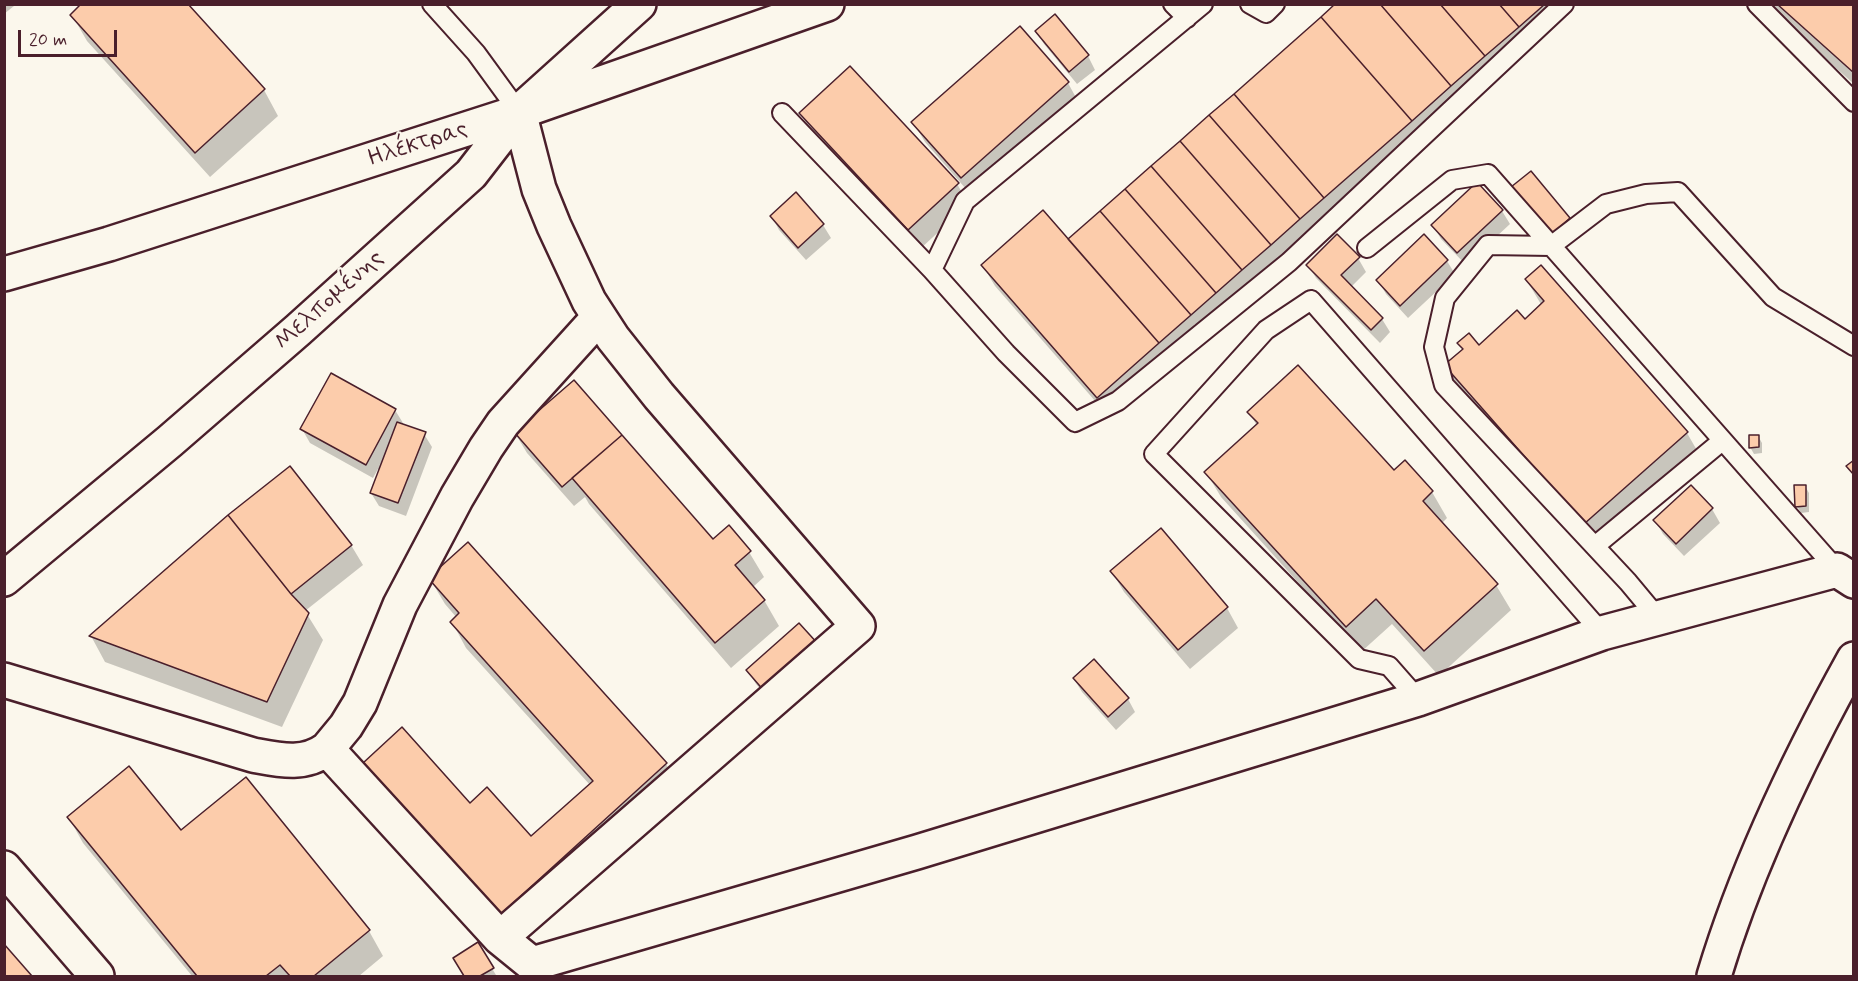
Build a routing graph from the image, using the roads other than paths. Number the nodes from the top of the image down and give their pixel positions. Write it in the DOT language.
graph roads {
  1 [pos="432,4"];
  2 [pos="639,4"];
  3 [pos="827,4"];
  4 [pos="1173,4"];
  5 [pos="1203,4"];
  6 [pos="1250,4"];
  7 [pos="1275,4"];
  8 [pos="1564,4"];
  9 [pos="1756,4"];
  10 [pos="1187,18"];
  11 [pos="1854,102"];
  12 [pos="519,112"];
  13 [pos="782,113"];
  14 [pos="1551,246"];
  15 [pos="1367,248"];
  16 [pos="932,270"];
  17 [pos="4,274"];
  18 [pos="599,318"];
  19 [pos="1854,346"];
  20 [pos="1722,441"];
  21 [pos="1595,546"];
  22 [pos="1845,576"];
  23 [pos="4,579"];
  24 [pos="1658,618"];
  25 [pos="1602,633"];
  26 [pos="1854,659"];
  27 [pos="4,680"];
  28 [pos="1418,699"];
  29 [pos="327,749"];
  30 [pos="4,868"];
  31 [pos="500,938"];
  32 [pos="97,976"];
  33 [pos="1714,976"];
  1 -- 12 [label="lane"];
  2 -- 12 [label="street, Μελπομένης"];
  3 -- 12 [label="street, Ηλέκτρας"];
  4 -- 10 [label="lane"];
  5 -- 10 [label="lane"];
  6 -- 7 [label="lane"];
  8 -- 16 [label="lane"];
  9 -- 11 [label="lane"];
  10 -- 16 [label="lane"];
  12 -- 17 [label="street, Ηλέκτρας"];
  12 -- 18 [label="street"];
  12 -- 23 [label="street, Μελπομένης"];
  13 -- 16 [label="lane"];
  14 -- 15 [label="lane"];
  14 -- 19 [label="lane"];
  14 -- 20 [label="lane"];
  14 -- 21 [label="lane"];
  18 -- 29 [label="street"];
  18 -- 31 [label="street"];
  20 -- 21 [label="lane"];
  20 -- 22 [label="lane"];
  21 -- 24 [label="lane"];
  22 -- 24 [label="street"];
  24 -- 25 [label="street"];
  25 -- 28 [label="street"];
  25 -- 28 [label="lane"];
  26 -- 33 [label="street"];
  27 -- 29 [label="street"];
  28 -- 31 [label="street"];
  29 -- 31 [label="street"];
  30 -- 32 [label="street"];
}
